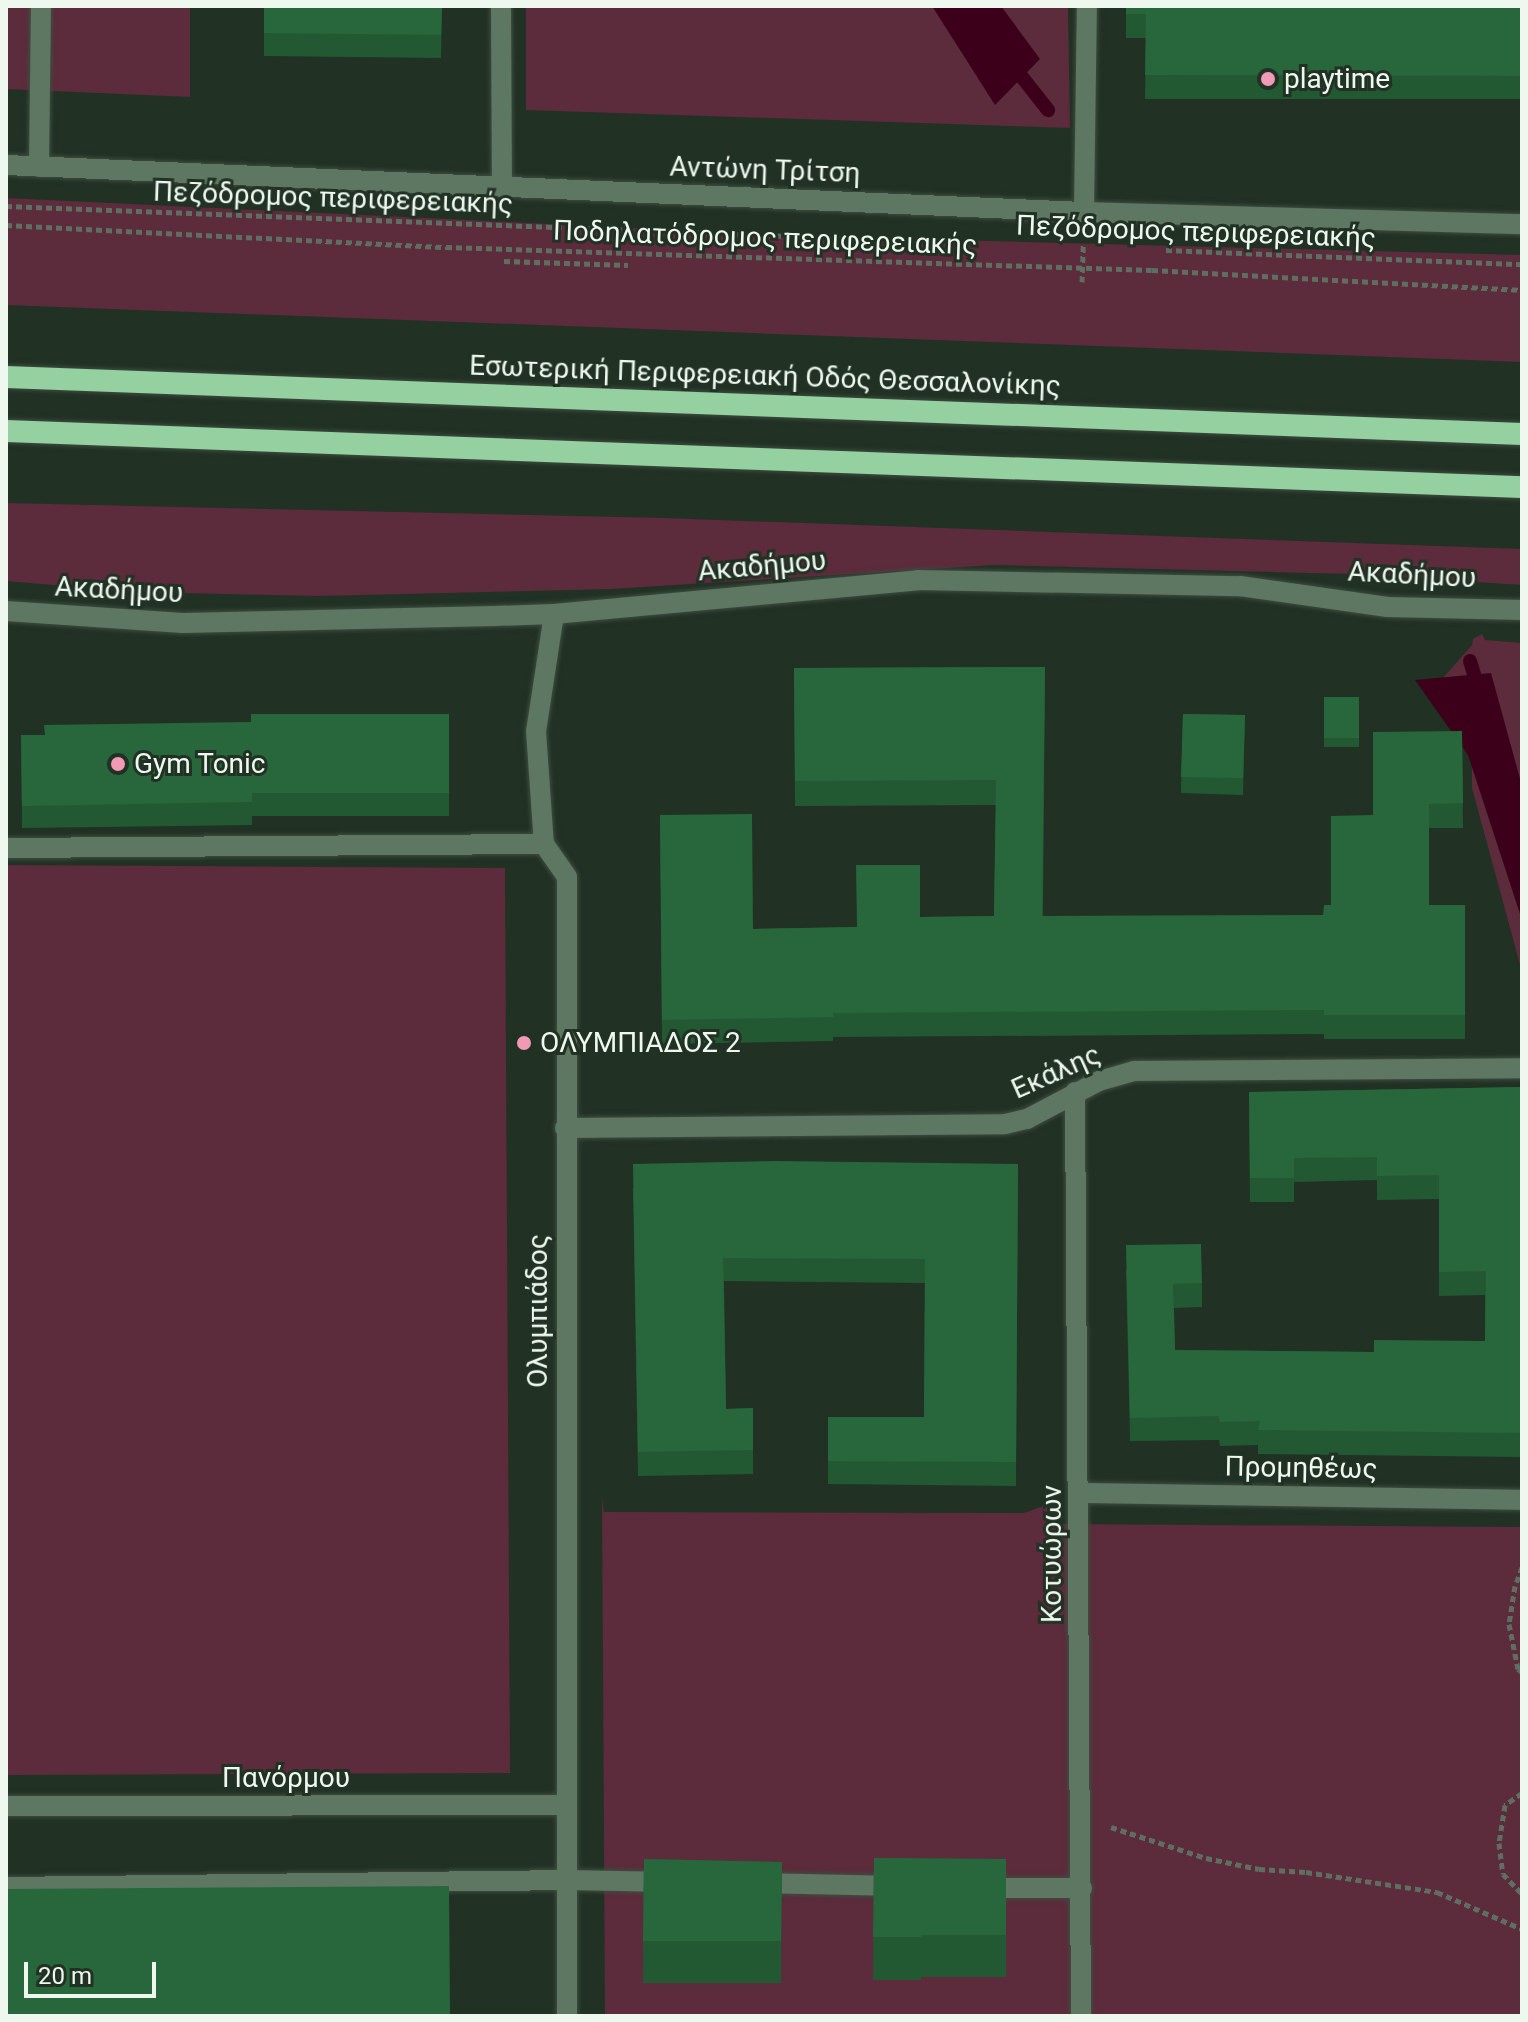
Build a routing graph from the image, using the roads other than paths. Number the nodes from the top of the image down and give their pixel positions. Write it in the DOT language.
graph roads {
  1 [pos="41,6"];
  2 [pos="501,6"];
  3 [pos="1087,6"];
  4 [pos="6,165"];
  5 [pos="39,167"];
  6 [pos="502,187"];
  7 [pos="1084,212"];
  8 [pos="1522,224"];
  9 [pos="6,377"];
  10 [pos="6,431"];
  11 [pos="1522,434"];
  12 [pos="1522,487"];
  13 [pos="1522,610"];
  14 [pos="6,611"];
  15 [pos="554,614"];
  16 [pos="544,844"];
  17 [pos="6,848"];
  18 [pos="1522,1068"];
  19 [pos="1075,1092"];
  20 [pos="565,1128"];
  21 [pos="1080,1493"];
  22 [pos="1522,1500"];
  23 [pos="567,1805"];
  24 [pos="6,1806"];
  25 [pos="567,1880"];
  26 [pos="691,1882"];
  27 [pos="738,1883"];
  28 [pos="924,1886"];
  29 [pos="6,1887"];
  30 [pos="955,1887"];
  31 [pos="1082,1888"];
  32 [pos="567,2016"];
  33 [pos="1081,2016"];
  1 -- 5 [label="street"];
  2 -- 6 [label="street"];
  3 -- 7 [label="street"];
  4 -- 5 [label="street, Αντώνη Τρίτση"];
  5 -- 6 [label="street, Αντώνη Τρίτση"];
  6 -- 7 [label="street, Αντώνη Τρίτση"];
  7 -- 8 [label="street, Αντώνη Τρίτση"];
  9 -- 11 [label="highway, Εσωτερική Περιφερειακή Οδός Θεσσαλονίκης"];
  10 -- 12 [label="highway"];
  13 -- 15 [label="street, Ακαδήμου"];
  14 -- 15 [label="street, Ακαδήμου"];
  15 -- 16 [label="street"];
  16 -- 17 [label="street"];
  16 -- 20 [label="street, Ολυμπιάδος"];
  18 -- 19 [label="street, Εκάλης"];
  19 -- 20 [label="street, Εκάλης"];
  19 -- 21 [label="street, Κοτυώρων"];
  20 -- 23 [label="street, Ολυμπιάδος"];
  21 -- 22 [label="street, Προμηθέως"];
  21 -- 31 [label="street, Κοτυώρων"];
  23 -- 24 [label="street, Πανόρμου"];
  23 -- 25 [label="street, Ολυμπιάδος"];
  25 -- 26 [label="street"];
  25 -- 29 [label="street"];
  25 -- 32 [label="street, Ολυμπιάδος"];
  27 -- 28 [label="street"];
  30 -- 31 [label="street"];
  31 -- 33 [label="street, Κοτυώρων"];
}
